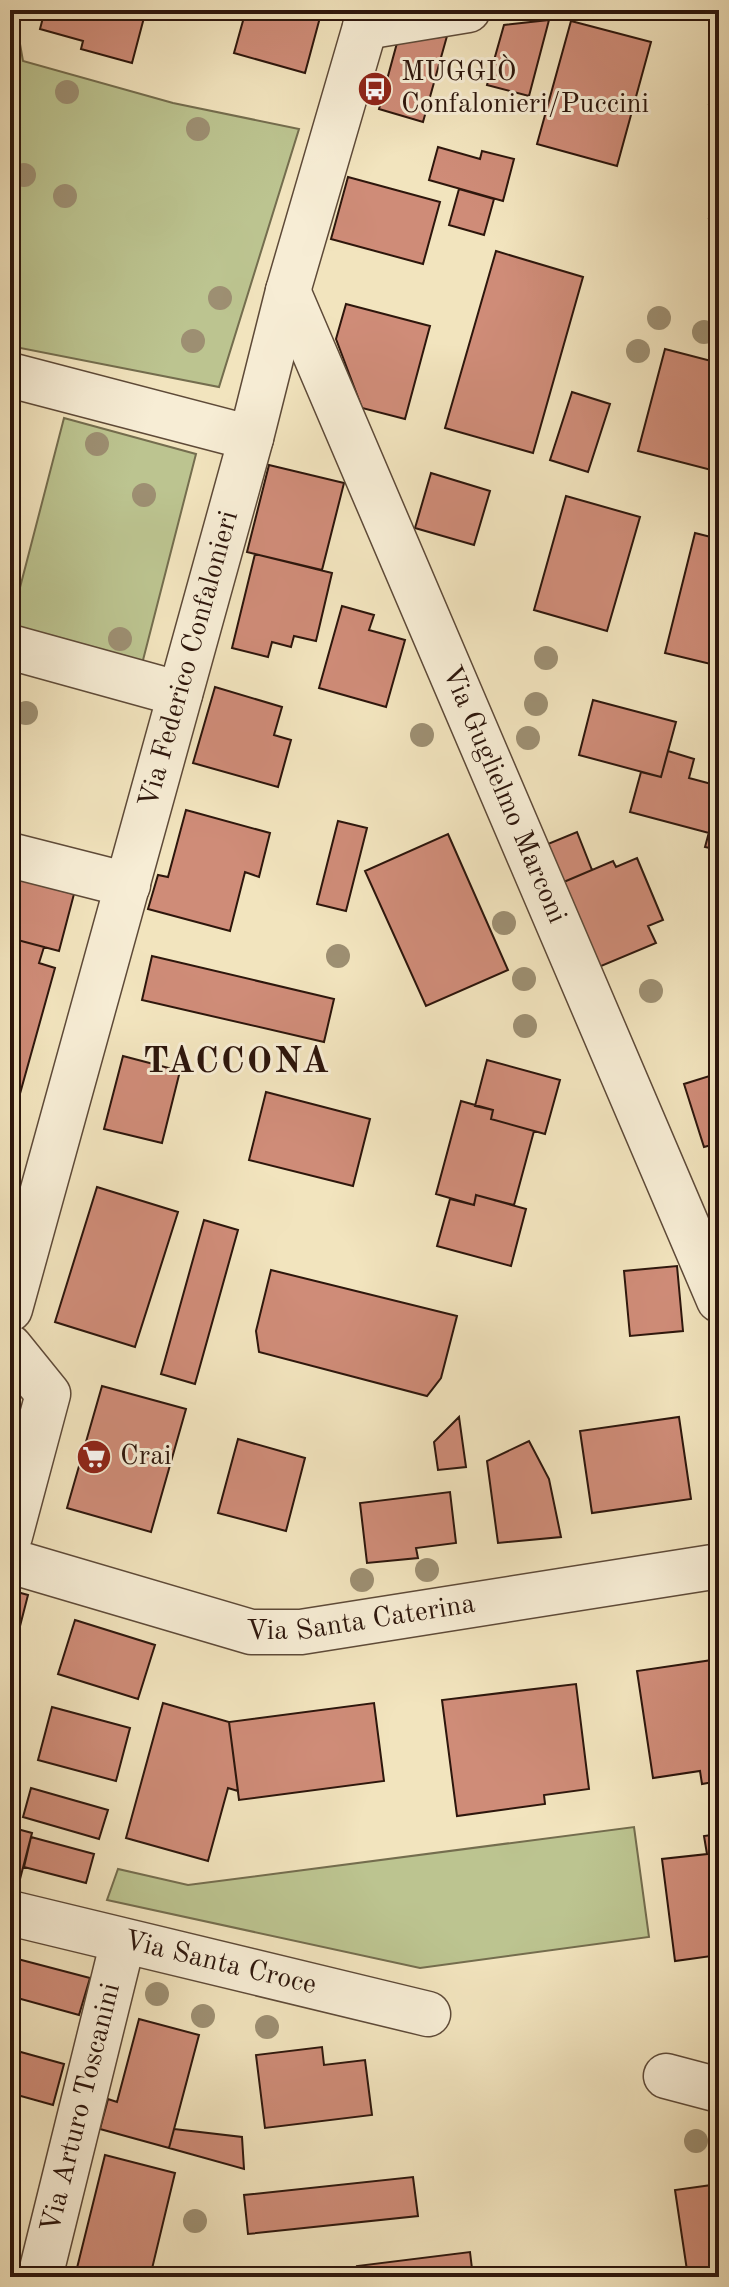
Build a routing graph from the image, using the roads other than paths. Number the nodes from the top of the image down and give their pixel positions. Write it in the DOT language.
graph roads {
  1 [pos="468,10"];
  2 [pos="368,19"];
  3 [pos="288,291"];
  4 [pos="10,375"];
  5 [pos="251,438"];
  6 [pos="10,647"];
  7 [pos="180,694"];
  8 [pos="10,855"];
  9 [pos="128,885"];
  10 [pos="719,1300"];
  11 [pos="10,1309"];
  12 [pos="10,1347"];
  13 [pos="10,1536"];
  14 [pos="10,1561"];
  15 [pos="719,1566"];
  16 [pos="10,1913"];
  17 [pos="123,1941"];
  18 [pos="428,2014"];
  19 [pos="666,2076"];
  20 [pos="719,2090"];
  21 [pos="40,2277"];
  1 -- 2 [label="street"];
  2 -- 3 [label="street, Via Federico Confalonieri"];
  3 -- 5 [label="street, Via Federico Confalonieri"];
  3 -- 10 [label="street, Via Guglielmo Marconi"];
  4 -- 5 [label="street"];
  5 -- 7 [label="street, Via Federico Confalonieri"];
  6 -- 7 [label="street"];
  7 -- 9 [label="street, Via Federico Confalonieri"];
  8 -- 9 [label="street"];
  9 -- 11 [label="street, Via Federico Confalonieri"];
  12 -- 13 [label="street"];
  14 -- 15 [label="street, Via Santa Caterina"];
  16 -- 17 [label="street, Via Santa Croce"];
  17 -- 18 [label="street, Via Santa Croce"];
  17 -- 21 [label="street, Via Arturo Toscanini"];
  19 -- 20 [label="street"];
}
